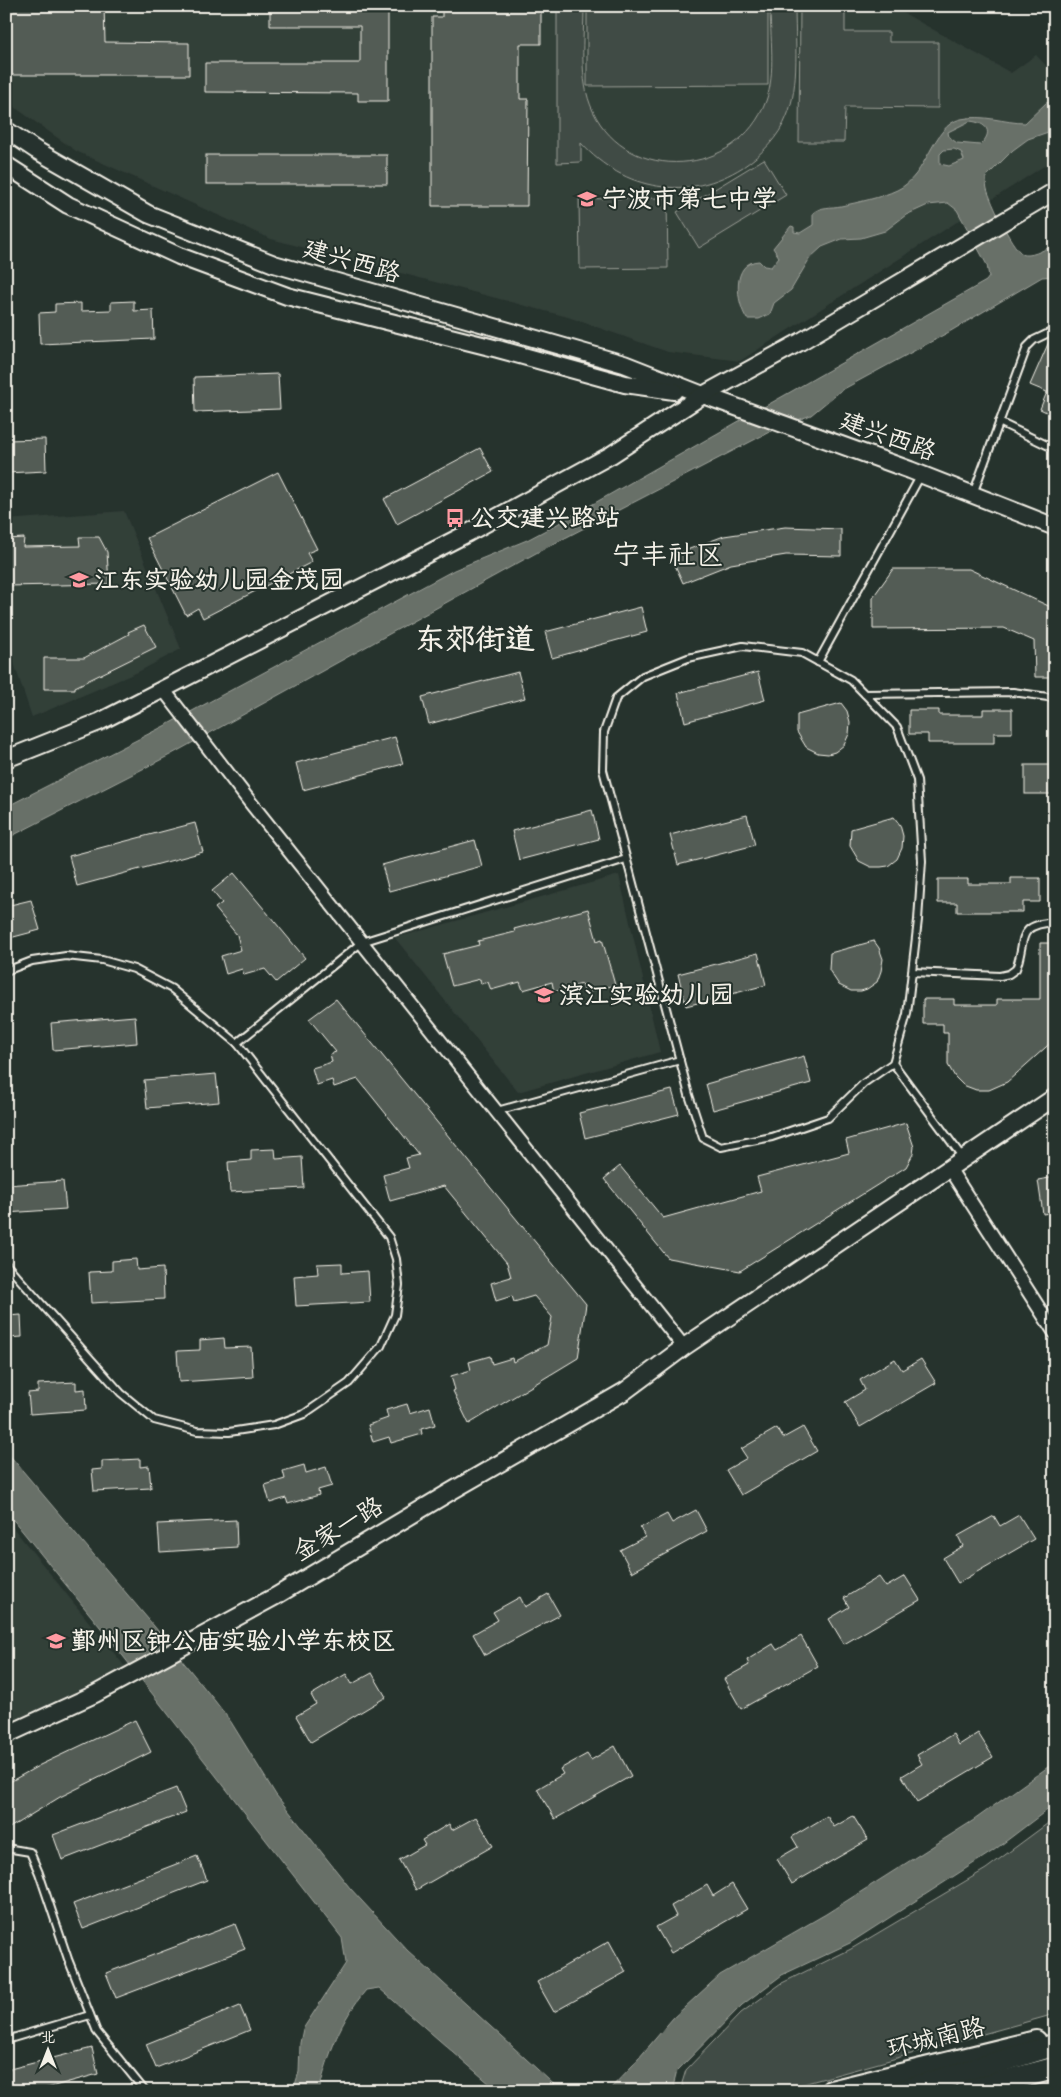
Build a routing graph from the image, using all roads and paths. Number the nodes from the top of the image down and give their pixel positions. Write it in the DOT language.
graph roads {
  1 [pos="6,130"];
  2 [pos="6,165"];
  3 [pos="1055,192"];
  4 [pos="1055,330"];
  5 [pos="703,395"];
  6 [pos="999,422"];
  7 [pos="1055,449"];
  8 [pos="921,475"];
  9 [pos="973,495"];
  10 [pos="1055,528"];
  11 [pos="818,662"];
  12 [pos="166,693"];
  13 [pos="864,694"];
  14 [pos="1055,698"];
  15 [pos="6,758"];
  16 [pos="626,859"];
  17 [pos="1055,922"];
  18 [pos="362,942"];
  19 [pos="6,970"];
  20 [pos="912,972"];
  21 [pos="237,1043"];
  22 [pos="680,1060"];
  23 [pos="893,1062"];
  24 [pos="1055,1097"];
  25 [pos="497,1111"];
  26 [pos="964,1159"];
  27 [pos="950,1168"];
  28 [pos="6,1264"];
  29 [pos="1055,1333"];
  30 [pos="684,1347"];
  31 [pos="6,1735"];
  32 [pos="6,1848"];
  33 [pos="90,2015"];
  34 [pos="1055,2036"];
  35 [pos="6,2040"];
  36 [pos="1055,2045"];
  37 [pos="1055,2068"];
  38 [pos="145,2091"];
  39 [pos="830,2091"];
  40 [pos="901,2091"];
  41 [pos="967,2091"];
  1 -- 5 [label="street, 建兴西路"];
  2 -- 5 [label="street, 建兴西路"];
  3 -- 5 [label="street"];
  4 -- 6 [label="lane"];
  5 -- 8 [label="street, 建兴西路"];
  5 -- 12 [label="street"];
  6 -- 7 [label="lane"];
  6 -- 9 [label="lane"];
  8 -- 9 [label="street, 建兴西路"];
  8 -- 11 [label="lane"];
  9 -- 10 [label="street, 建兴西路"];
  11 -- 13 [label="lane"];
  11 -- 16 [label="lane"];
  12 -- 15 [label="street"];
  12 -- 18 [label="street"];
  13 -- 14 [label="lane"];
  13 -- 20 [label="lane"];
  16 -- 18 [label="lane"];
  16 -- 22 [label="lane"];
  17 -- 20 [label="lane"];
  18 -- 21 [label="lane"];
  18 -- 25 [label="street"];
  19 -- 21 [label="lane"];
  20 -- 23 [label="lane"];
  21 -- 28 [label="lane"];
  22 -- 23 [label="lane"];
  22 -- 25 [label="lane"];
  23 -- 26 [label="lane"];
  24 -- 26 [label="street, 金家一路"];
  25 -- 30 [label="street"];
  26 -- 27 [label="street, 金家一路"];
  27 -- 29 [label="street"];
  27 -- 30 [label="street, 金家一路"];
  30 -- 31 [label="street, 金家一路"];
  32 -- 33 [label="lane"];
  33 -- 35 [label="lane"];
  33 -- 38 [label="lane"];
  34 -- 39 [label="main road, 环城南路"];
  36 -- 40 [label="highway"];
  37 -- 41 [label="highway"];
}
